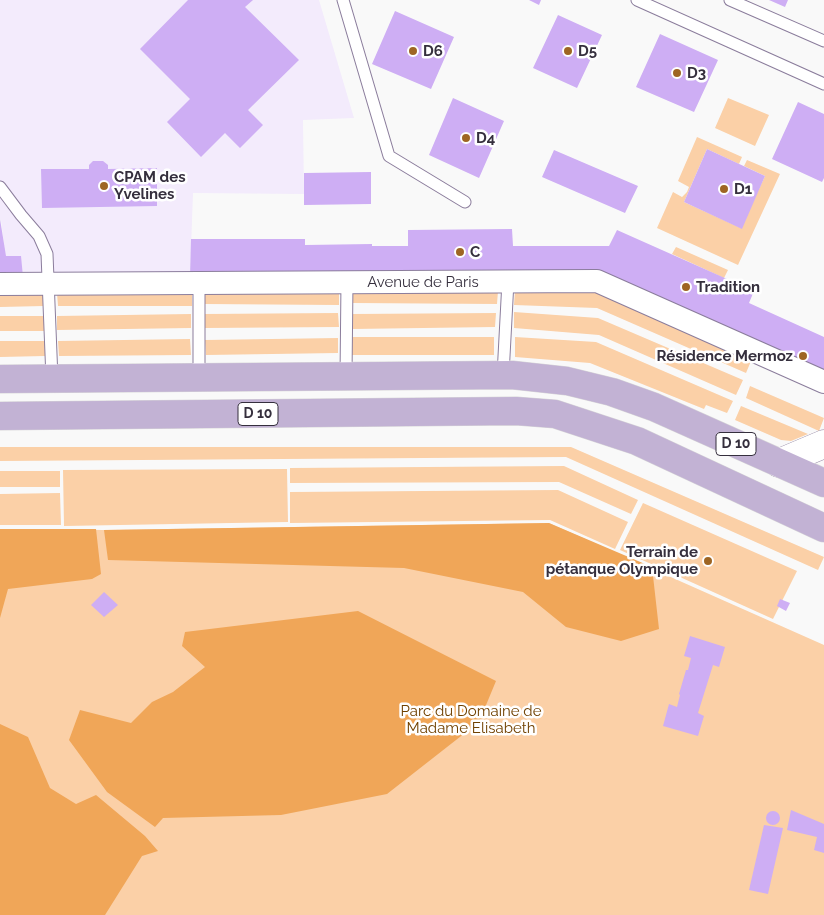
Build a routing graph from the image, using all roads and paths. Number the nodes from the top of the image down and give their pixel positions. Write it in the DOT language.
graph roads {
  1 [pos="343,0"];
  2 [pos="637,0"];
  3 [pos="730,0"];
  4 [pos="824,41"];
  5 [pos="824,84"];
  6 [pos="0,187"];
  7 [pos="465,202"];
  8 [pos="508,281"];
  9 [pos="346,282"];
  10 [pos="199,283"];
  11 [pos="0,284"];
  12 [pos="49,284"];
  13 [pos="503,375"];
  14 [pos="346,376"];
  15 [pos="199,378"];
  16 [pos="0,379"];
  17 [pos="52,379"];
  18 [pos="824,382"];
  19 [pos="0,416"];
  20 [pos="824,444"];
  21 [pos="779,463"];
  22 [pos="824,483"];
  23 [pos="824,490"];
  24 [pos="824,494"];
  25 [pos="809,521"];
  1 -- 7 [label="lane"];
  2 -- 5 [label="lane"];
  3 -- 4 [label="lane"];
  6 -- 12 [label="lane"];
  8 -- 9 [label="street, Avenue de Paris"];
  8 -- 13 [label="lane"];
  8 -- 18 [label="street, Avenue de Paris"];
  9 -- 10 [label="street, Avenue de Paris"];
  9 -- 14 [label="lane"];
  10 -- 12 [label="street, Avenue de Paris"];
  10 -- 15 [label="lane"];
  11 -- 12 [label="street, Avenue de Paris"];
  12 -- 17 [label="lane"];
  13 -- 14 [label="main road, D 10"];
  13 -- 21 [label="main road, D 10"];
  14 -- 15 [label="main road, D 10"];
  15 -- 17 [label="main road, D 10"];
  16 -- 17 [label="main road, D 10"];
  19 -- 25 [label="main road, D 10"];
  20 -- 21 [label="street"];
  21 -- 22 [label="main road, D 10"];
  23 -- 25 [label="main road"];
  24 -- 25 [label="main road"];
}
